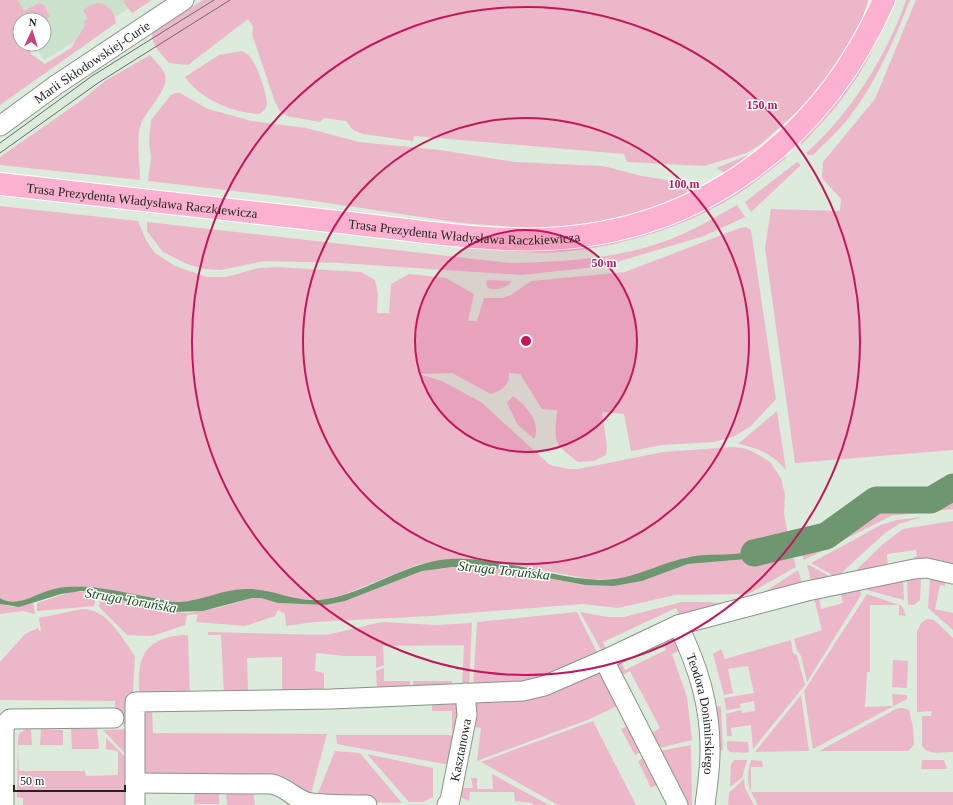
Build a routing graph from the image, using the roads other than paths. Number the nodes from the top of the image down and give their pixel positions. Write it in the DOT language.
graph roads {
  1 [pos="184,0"];
  2 [pos="873,0"];
  3 [pos="884,0"];
  4 [pos="860,47"];
  5 [pos="0,126"];
  6 [pos="0,184"];
  7 [pos="953,574"];
  8 [pos="678,625"];
  9 [pos="604,660"];
  10 [pos="466,693"];
  11 [pos="114,718"];
  12 [pos="135,783"];
  13 [pos="4,805"];
  14 [pos="135,805"];
  15 [pos="367,805"];
  16 [pos="447,805"];
  17 [pos="678,805"];
  18 [pos="706,805"];
  1 -- 5 [label="street, Marii Skłodowskiej-Curie"];
  2 -- 4 [label="main road, Trasa Prezydenta Władysława Raczkiewicza"];
  3 -- 4 [label="main road, Trasa Prezydenta Władysława Raczkiewicza"];
  4 -- 6 [label="main road, Trasa Prezydenta Władysława Raczkiewicza"];
  7 -- 8 [label="street"];
  8 -- 9 [label="street"];
  8 -- 18 [label="street, Teodora Donimirskiego"];
  9 -- 10 [label="street"];
  9 -- 17 [label="street"];
  10 -- 12 [label="street"];
  10 -- 16 [label="street, Kasztanowa"];
  11 -- 13 [label="street"];
  12 -- 14 [label="street"];
  12 -- 15 [label="street"];
}
